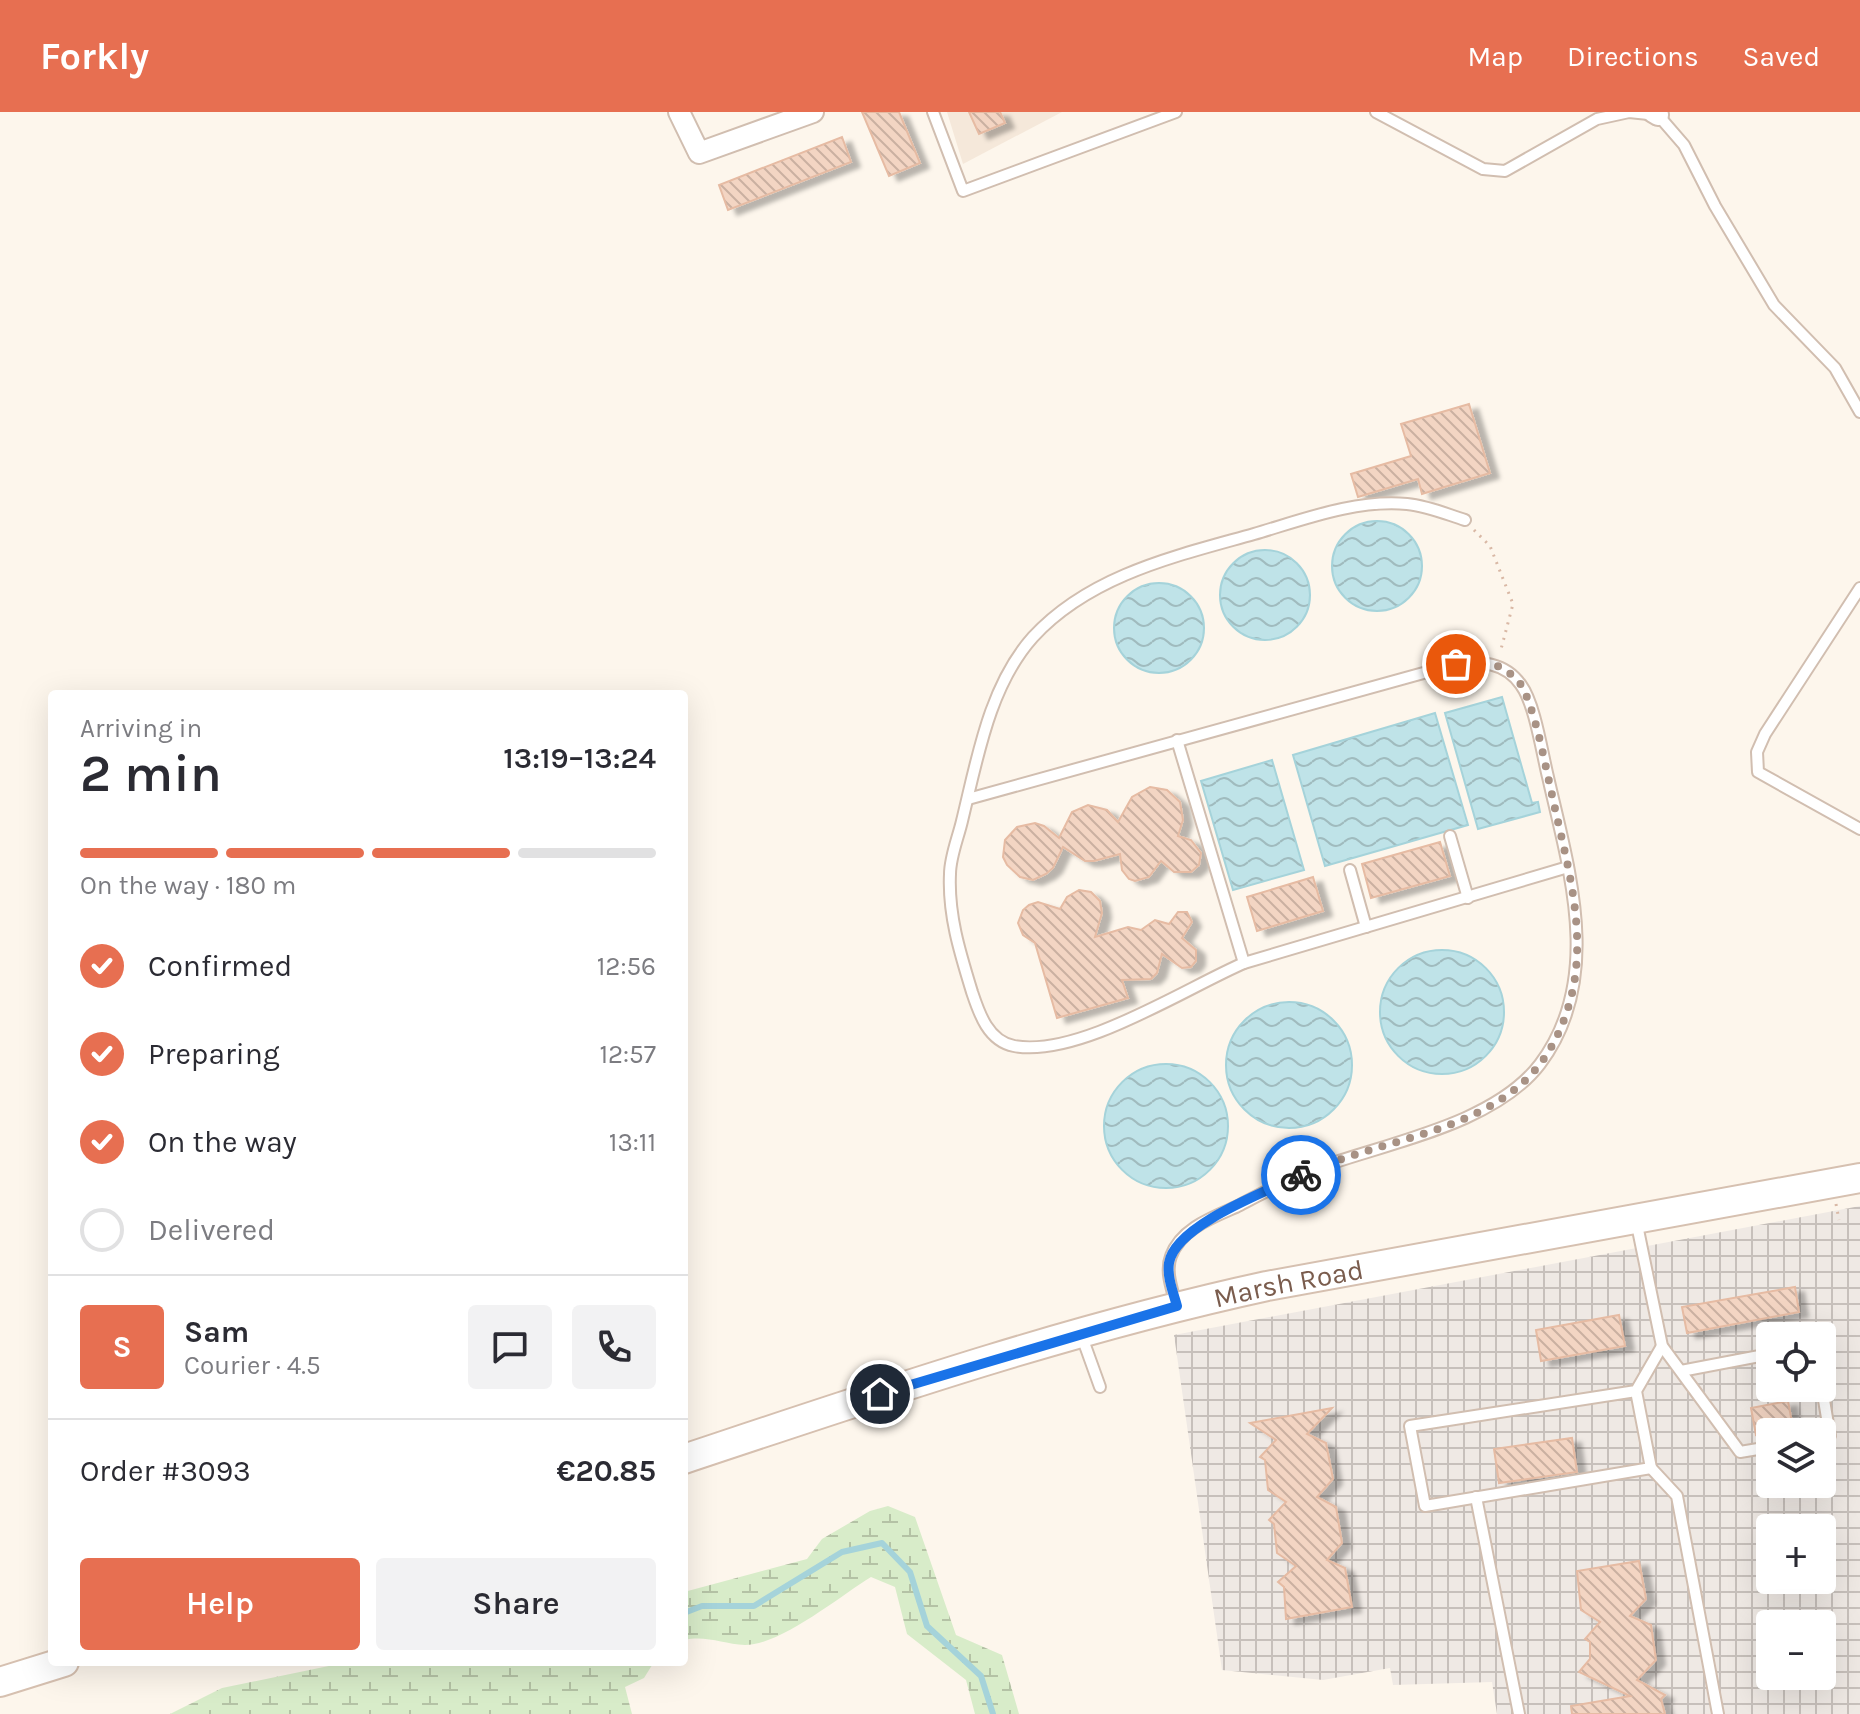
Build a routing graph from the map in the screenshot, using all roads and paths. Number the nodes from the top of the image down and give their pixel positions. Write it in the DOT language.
graph roads {
  1 [pos="679,112"];
  2 [pos="813,112"];
  3 [pos="933,112"];
  4 [pos="1176,112"];
  5 [pos="1376,112"];
  6 [pos="1656,114"];
  7 [pos="1860,412"];
  8 [pos="1465,520"];
  9 [pos="1860,588"];
  10 [pos="1497,665"];
  11 [pos="1177,740"];
  12 [pos="968,799"];
  13 [pos="1860,829"];
  14 [pos="1450,836"];
  15 [pos="1568,867"];
  16 [pos="1350,870"];
  17 [pos="1468,898"];
  18 [pos="1366,927"];
  19 [pos="1244,963"];
  20 [pos="1860,1178"];
  21 [pos="1636,1218"];
  22 [pos="1177,1306"];
  23 [pos="1081,1334"];
  24 [pos="1662,1346"];
  25 [pos="1756,1357"];
  26 [pos="1681,1371"];
  27 [pos="1100,1387"];
  28 [pos="1636,1391"];
  29 [pos="1756,1449"];
  30 [pos="688,1458"];
  31 [pos="1651,1468"];
  32 [pos="1476,1497"];
  33 [pos="51,1666"];
  34 [pos="0,1682"];
  35 [pos="1519,1714"];
  36 [pos="1718,1714"];
  1 -- 2 [label="street"];
  3 -- 4 [label="lane"];
  5 -- 6 [label="lane"];
  6 -- 7 [label="lane"];
  8 -- 10 [label="path"];
  8 -- 12 [label="lane"];
  9 -- 13 [label="lane"];
  10 -- 11 [label="lane"];
  10 -- 15 [label="lane"];
  11 -- 12 [label="lane"];
  11 -- 19 [label="lane"];
  12 -- 19 [label="lane"];
  14 -- 17 [label="lane"];
  15 -- 17 [label="lane"];
  15 -- 22 [label="lane"];
  16 -- 18 [label="lane"];
  17 -- 18 [label="lane"];
  18 -- 19 [label="lane"];
  20 -- 21 [label="main road, Marsh Road"];
  21 -- 22 [label="main road, Marsh Road"];
  21 -- 24 [label="lane"];
  22 -- 23 [label="main road, Marsh Road"];
  23 -- 27 [label="lane"];
  23 -- 30 [label="main road, Marsh Road"];
  24 -- 26 [label="lane"];
  24 -- 28 [label="lane"];
  25 -- 26 [label="lane"];
  26 -- 29 [label="lane"];
  28 -- 31 [label="lane"];
  28 -- 32 [label="lane"];
  31 -- 32 [label="lane"];
  31 -- 36 [label="lane"];
  32 -- 35 [label="lane"];
  33 -- 34 [label="main road"];
}
